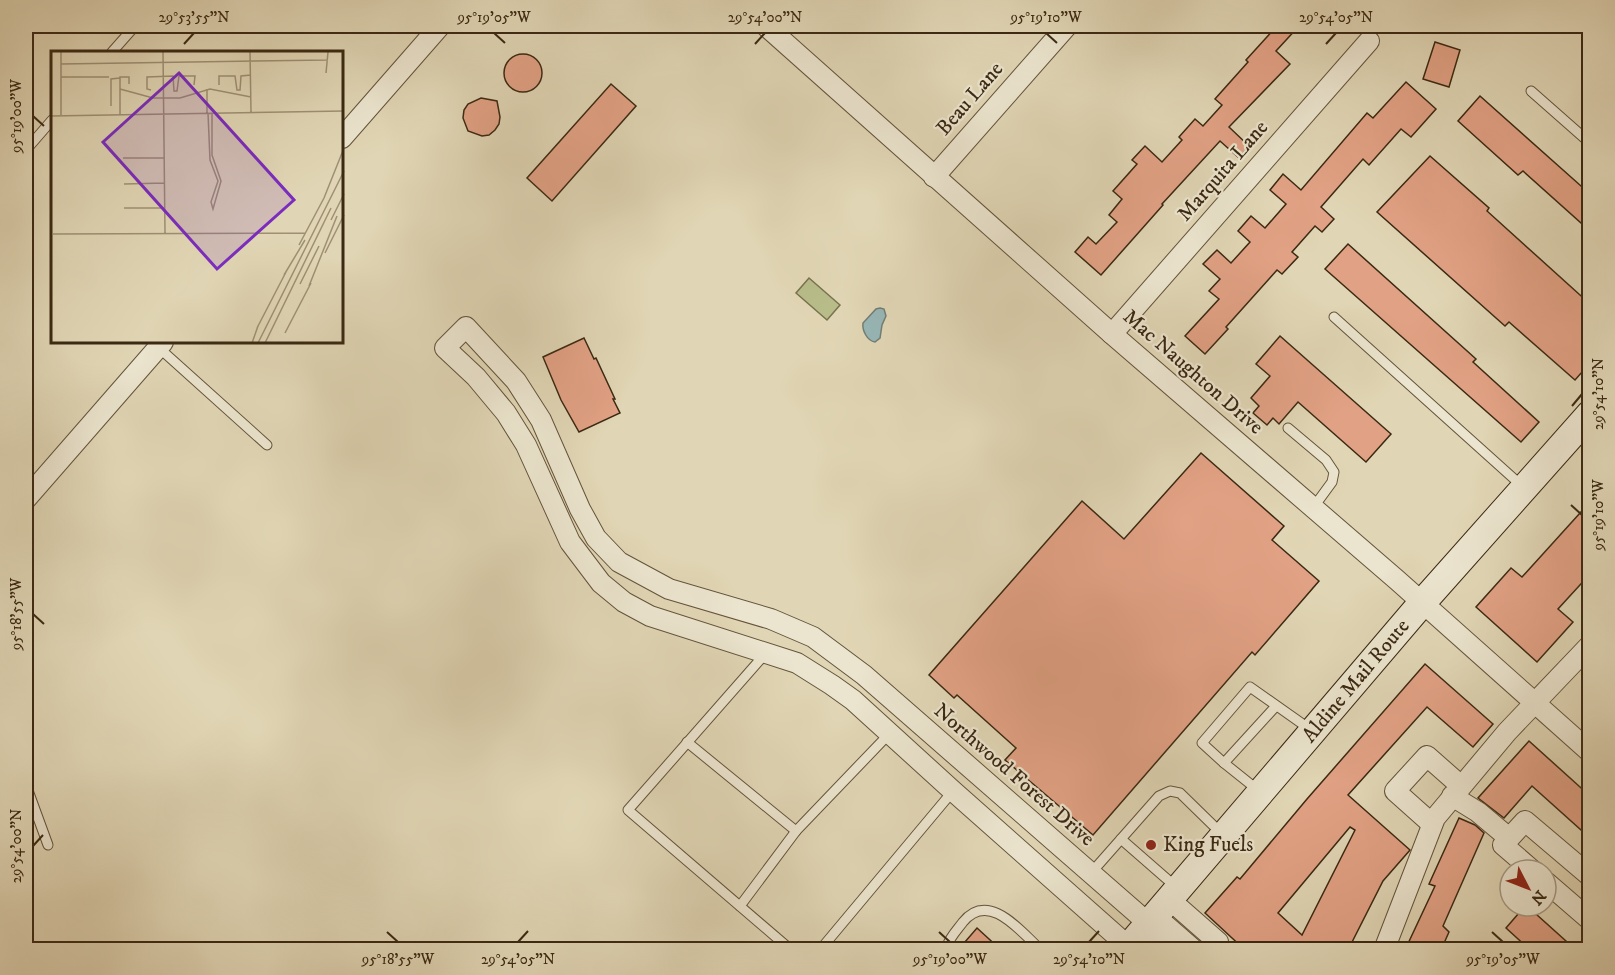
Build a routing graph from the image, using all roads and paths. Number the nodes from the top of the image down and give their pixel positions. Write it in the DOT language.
graph roads {
  1 [pos="135,26"];
  2 [pos="440,26"];
  3 [pos="766,26"];
  4 [pos="1067,26"];
  5 [pos="1369,40"];
  6 [pos="113,51"];
  7 [pos="1531,91"];
  8 [pos="51,121"];
  9 [pos="344,136"];
  10 [pos="1590,143"];
  11 [pos="26,150"];
  12 [pos="934,177"];
  13 [pos="1334,317"];
  14 [pos="1112,334"];
  15 [pos="160,345"];
  16 [pos="1590,414"];
  17 [pos="1288,429"];
  18 [pos="267,445"];
  19 [pos="1525,488"];
  20 [pos="26,499"];
  21 [pos="1313,508"];
  22 [pos="619,562"];
  23 [pos="600,583"];
  24 [pos="1422,603"];
  25 [pos="1590,645"];
  26 [pos="766,652"];
  27 [pos="849,663"];
  28 [pos="832,685"];
  29 [pos="1535,704"];
  30 [pos="1276,706"];
  31 [pos="1313,732"];
  32 [pos="890,733"];
  33 [pos="687,742"];
  34 [pos="1590,752"];
  35 [pos="1224,763"];
  36 [pos="26,785"];
  37 [pos="953,791"];
  38 [pos="1456,791"];
  39 [pos="1260,793"];
  40 [pos="1432,824"];
  41 [pos="796,831"];
  42 [pos="1224,836"];
  43 [pos="1509,838"];
  44 [pos="1121,839"];
  45 [pos="48,845"];
  46 [pos="1518,858"];
  47 [pos="1091,873"];
  48 [pos="1590,876"];
  49 [pos="1558,892"];
  50 [pos="740,906"];
  51 [pos="1590,920"];
  52 [pos="1150,922"];
  53 [pos="791,950"];
  54 [pos="820,950"];
  55 [pos="949,950"];
  56 [pos="1041,950"];
  57 [pos="1166,950"];
  58 [pos="1194,950"];
  59 [pos="1218,950"];
  60 [pos="1384,950"];
  1 -- 6 [label="lane"];
  2 -- 9 [label="street"];
  3 -- 12 [label="street, Mac Naughton Drive"];
  4 -- 12 [label="street, Beau Lane"];
  5 -- 14 [label="street, Marquita Lane"];
  7 -- 10 [label="lane"];
  8 -- 11 [label="lane"];
  12 -- 14 [label="street, Mac Naughton Drive"];
  13 -- 19 [label="lane"];
  14 -- 21 [label="street, Mac Naughton Drive"];
  15 -- 18 [label="lane"];
  15 -- 20 [label="street"];
  16 -- 19 [label="main road, Aldine Mail Route"];
  17 -- 21 [label="lane"];
  19 -- 24 [label="main road, Aldine Mail Route"];
  21 -- 24 [label="street, Mac Naughton Drive"];
  22 -- 23 [label="street"];
  22 -- 23 [label="street, Northwood Forest Drive"];
  22 -- 27 [label="street, Northwood Forest Drive"];
  23 -- 26 [label="street, Northwood Forest Drive"];
  24 -- 29 [label="street, Mac Naughton Drive"];
  24 -- 31 [label="main road, Aldine Mail Route"];
  25 -- 29 [label="street"];
  26 -- 28 [label="street, Northwood Forest Drive"];
  26 -- 33 [label="lane"];
  27 -- 28 [label="street"];
  27 -- 47 [label="street, Northwood Forest Drive"];
  28 -- 32 [label="street, Northwood Forest Drive"];
  29 -- 34 [label="street, Mac Naughton Drive"];
  29 -- 38 [label="street"];
  30 -- 31 [label="lane"];
  30 -- 35 [label="lane"];
  30 -- 35 [label="lane"];
  31 -- 39 [label="main road, Aldine Mail Route"];
  32 -- 37 [label="street, Northwood Forest Drive"];
  32 -- 41 [label="lane"];
  33 -- 41 [label="lane"];
  33 -- 50 [label="lane"];
  35 -- 39 [label="lane"];
  36 -- 45 [label="lane"];
  37 -- 52 [label="street, Northwood Forest Drive"];
  37 -- 54 [label="lane"];
  38 -- 40 [label="street"];
  38 -- 40 [label="street"];
  38 -- 43 [label="street"];
  39 -- 42 [label="main road, Aldine Mail Route"];
  40 -- 60 [label="street"];
  41 -- 50 [label="lane"];
  42 -- 44 [label="lane"];
  42 -- 52 [label="main road, Aldine Mail Route"];
  43 -- 46 [label="street"];
  43 -- 48 [label="street"];
  44 -- 47 [label="lane"];
  44 -- 52 [label="lane"];
  47 -- 52 [label="street, Northwood Forest Drive"];
  49 -- 51 [label="street"];
  50 -- 53 [label="lane"];
  52 -- 57 [label="street"];
  52 -- 58 [label="street"];
  52 -- 59 [label="street"];
  55 -- 56 [label="lane"];
}
